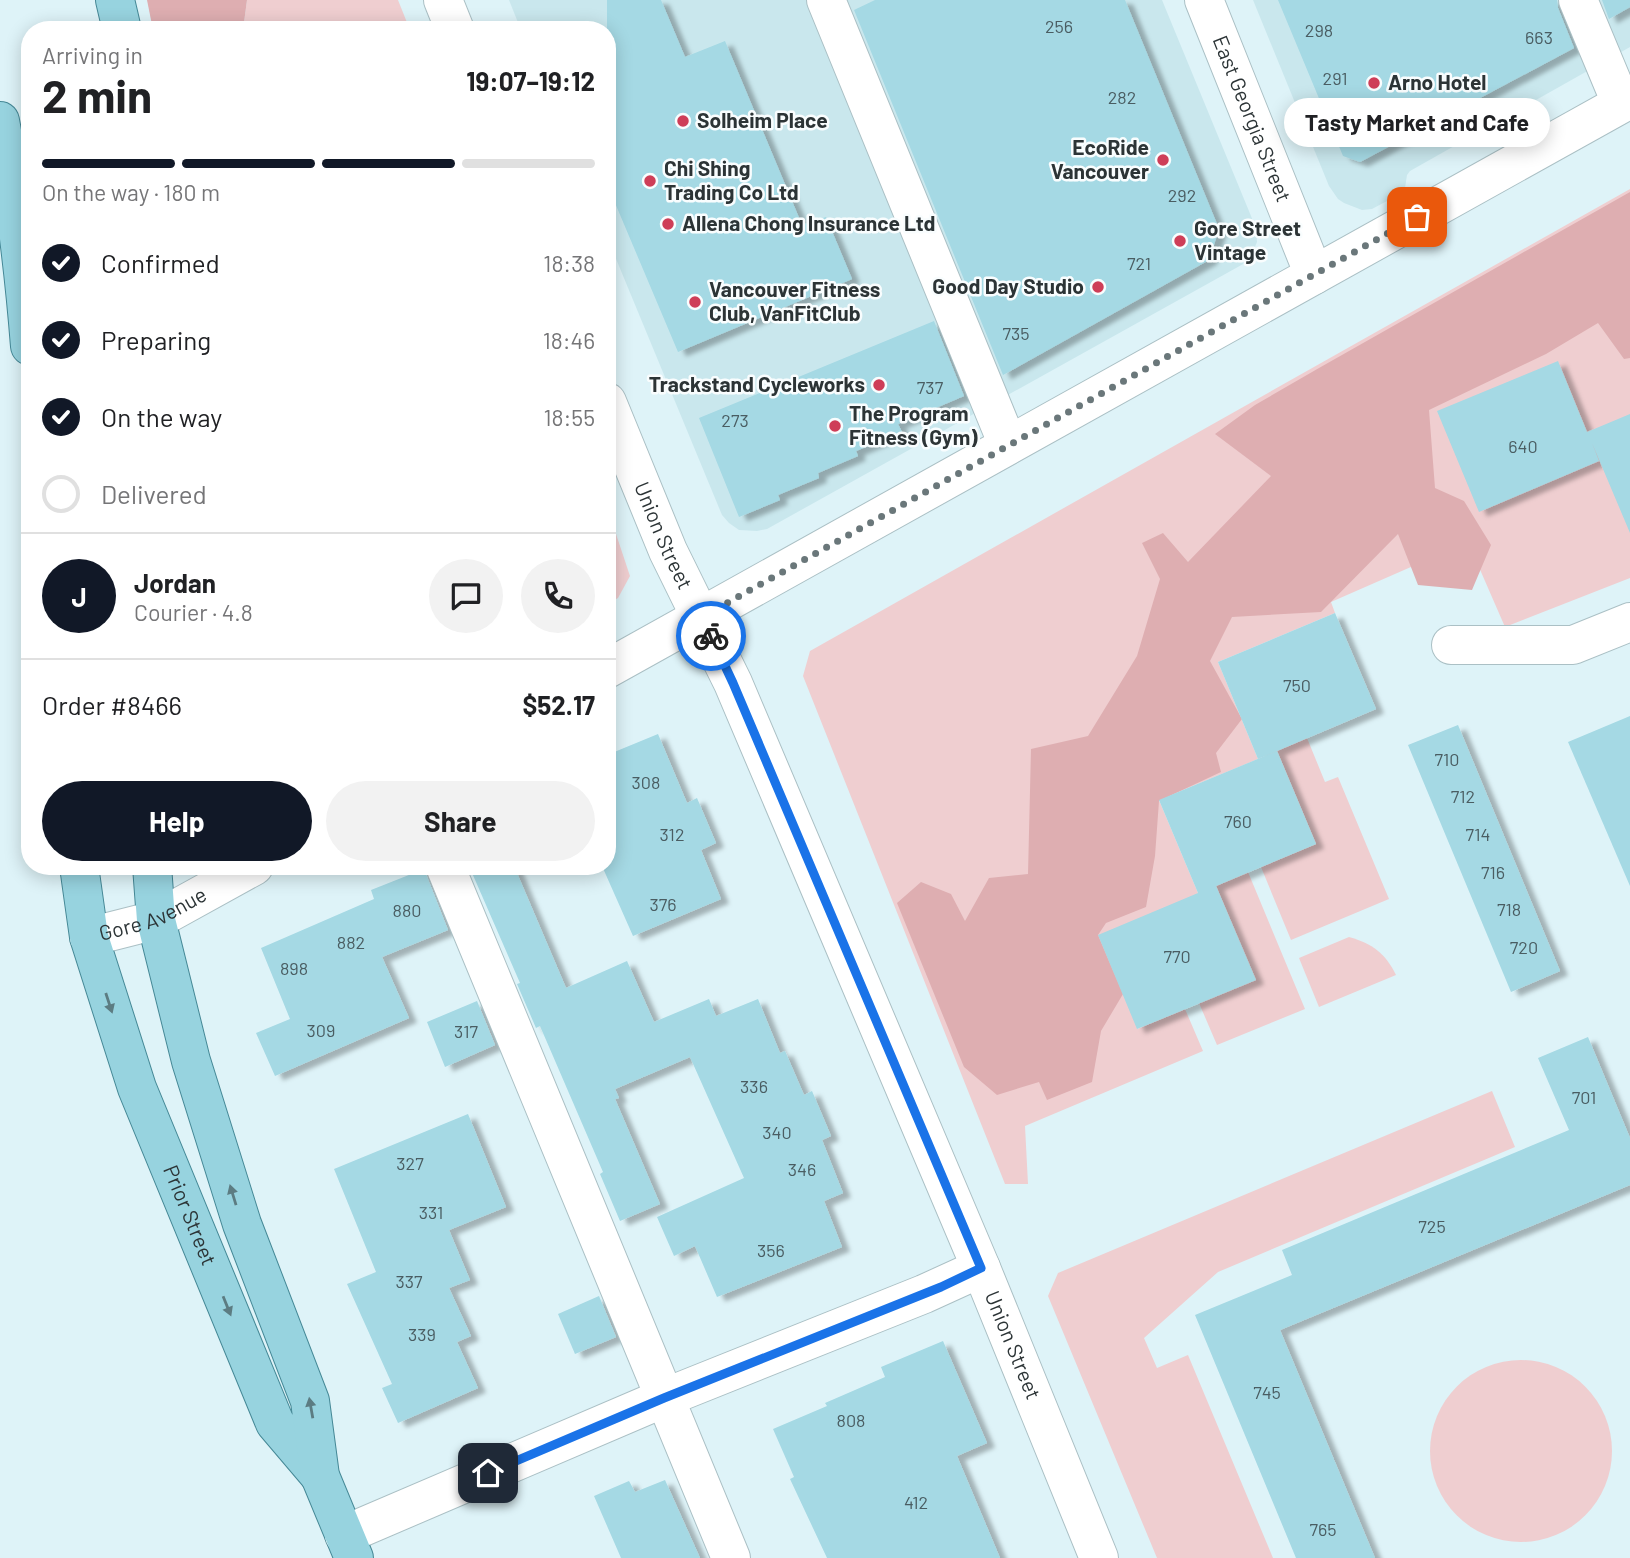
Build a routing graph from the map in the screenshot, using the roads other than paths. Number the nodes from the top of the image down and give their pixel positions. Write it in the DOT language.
graph roads {
  1 [pos="115,0"];
  2 [pos="443,0"];
  3 [pos="825,0"];
  4 [pos="1204,0"];
  5 [pos="1578,0"];
  6 [pos="120,21"];
  7 [pos="452,21"];
  8 [pos="1626,101"];
  9 [pos="0,121"];
  10 [pos="21,259"];
  11 [pos="1314,275"];
  12 [pos="616,424"];
  13 [pos="1008,445"];
  14 [pos="702,617"];
  15 [pos="1630,622"];
  16 [pos="1451,645"];
  17 [pos="616,664"];
  18 [pos="80,875"];
  19 [pos="153,875"];
  20 [pos="238,875"];
  21 [pos="449,875"];
  22 [pos="156,920"];
  23 [pos="89,937"];
  24 [pos="981,1268"];
  25 [pos="664,1398"];
  26 [pos="320,1476"];
  27 [pos="349,1547"];
  28 [pos="731,1558"];
  29 [pos="1099,1558"];
  1 -- 6 [label="main road"];
  2 -- 7 [label="street"];
  3 -- 13 [label="street"];
  4 -- 11 [label="street, East Georgia Street"];
  5 -- 8 [label="street"];
  8 -- 11 [label="street"];
  9 -- 10 [label="main road"];
  11 -- 13 [label="street"];
  12 -- 14 [label="street, Union Street"];
  13 -- 14 [label="street"];
  14 -- 17 [label="street"];
  14 -- 24 [label="street, Union Street"];
  15 -- 16 [label="street"];
  18 -- 23 [label="main road, Prior Street"];
  19 -- 22 [label="main road, Prior Street"];
  20 -- 22 [label="street, Gore Avenue"];
  21 -- 25 [label="street"];
  22 -- 23 [label="street, Gore Avenue"];
  26 -- 22 [label="main road, Prior Street, one-way"];
  23 -- 26 [label="main road, Prior Street, one-way"];
  24 -- 25 [label="street"];
  24 -- 29 [label="street, Union Street"];
  25 -- 27 [label="street"];
  25 -- 28 [label="street"];
  26 -- 27 [label="main road, Prior Street"];
}
